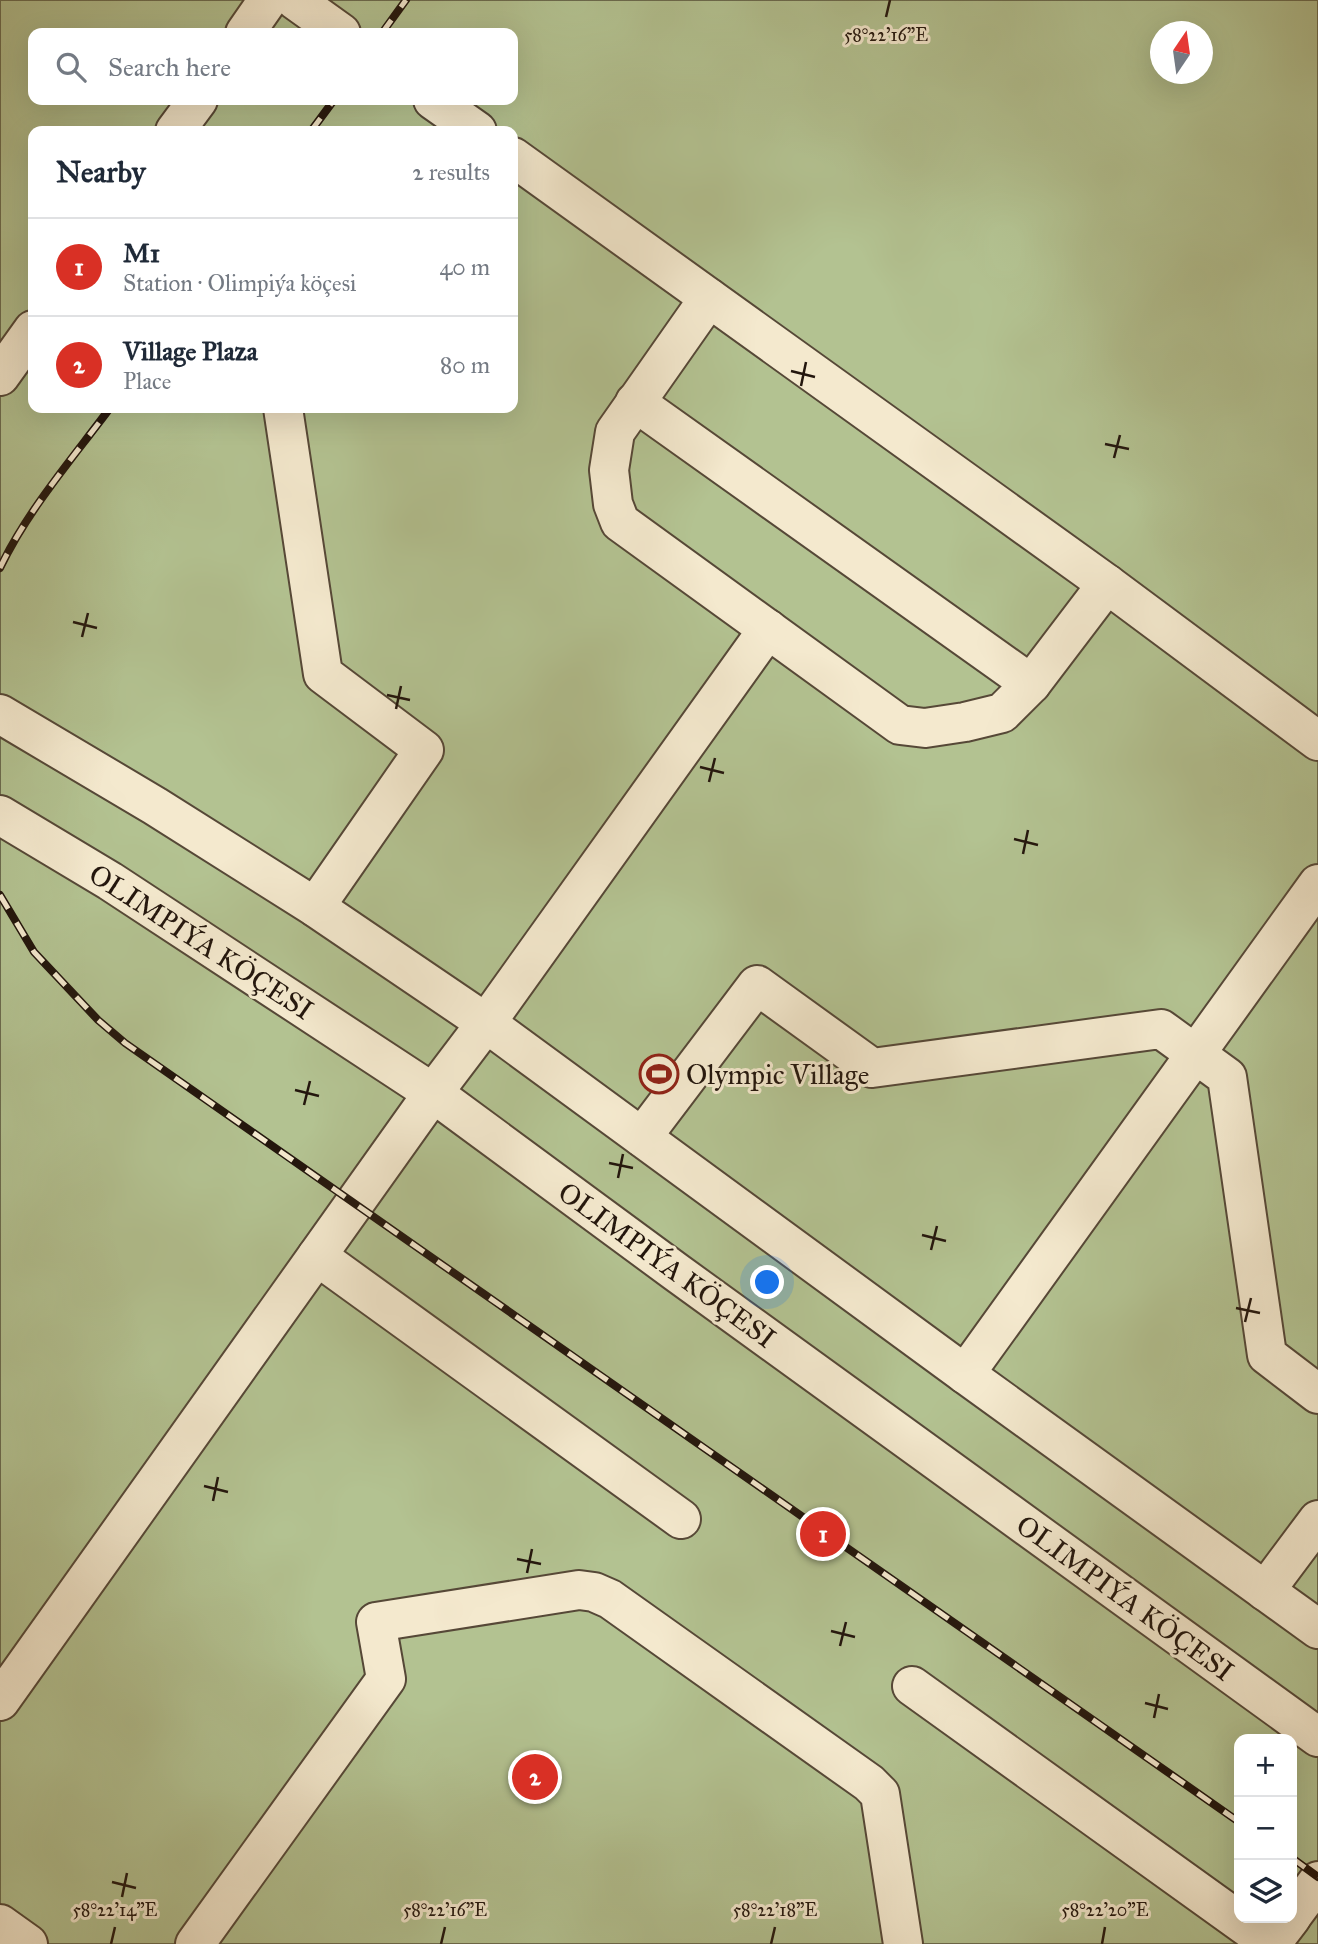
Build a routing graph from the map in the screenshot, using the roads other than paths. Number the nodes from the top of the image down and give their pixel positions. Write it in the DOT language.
graph roads {
  1 [pos="268,0"];
  2 [pos="295,0"];
  3 [pos="248,28"];
  4 [pos="334,28"];
  5 [pos="440,105"];
  6 [pos="470,126"];
  7 [pos="518,161"];
  8 [pos="709,298"];
  9 [pos="28,337"];
  10 [pos="0,376"];
  11 [pos="635,402"];
  12 [pos="284,413"];
  13 [pos="1107,584"];
  14 [pos="768,629"];
  15 [pos="1031,684"];
  16 [pos="0,714"];
  17 [pos="1318,741"];
  18 [pos="0,815"];
  19 [pos="1318,884"];
  20 [pos="315,907"];
  21 [pos="486,1023"];
  22 [pos="1196,1054"];
  23 [pos="433,1093"];
  24 [pos="642,1137"];
  25 [pos="317,1255"];
  26 [pos="965,1374"];
  27 [pos="1318,1394"];
  28 [pos="681,1519"];
  29 [pos="1318,1520"];
  30 [pos="1265,1591"];
  31 [pos="1318,1629"];
  32 [pos="912,1686"];
  33 [pos="0,1701"];
  34 [pos="1318,1737"];
  35 [pos="1318,1881"];
  36 [pos="1297,1909"];
  37 [pos="1234,1917"];
  38 [pos="1242,1923"];
  39 [pos="1287,1923"];
  40 [pos="0,1924"];
  41 [pos="28,1944"];
  42 [pos="195,1944"];
  43 [pos="903,1944"];
  1 -- 3 [label="street"];
  2 -- 4 [label="street"];
  5 -- 6 [label="street"];
  7 -- 8 [label="street"];
  8 -- 11 [label="street"];
  8 -- 13 [label="street"];
  9 -- 10 [label="street"];
  11 -- 14 [label="street"];
  11 -- 15 [label="street"];
  12 -- 20 [label="street"];
  13 -- 15 [label="street"];
  13 -- 17 [label="street"];
  14 -- 15 [label="street"];
  14 -- 21 [label="street"];
  16 -- 20 [label="street"];
  18 -- 23 [label="street, OLIMPIÝA KÖÇESI"];
  19 -- 22 [label="street"];
  20 -- 21 [label="street"];
  21 -- 23 [label="street"];
  21 -- 24 [label="street"];
  22 -- 24 [label="street"];
  22 -- 26 [label="street"];
  22 -- 27 [label="street"];
  23 -- 25 [label="street"];
  23 -- 34 [label="street, OLIMPIÝA KÖÇESI"];
  24 -- 26 [label="street"];
  25 -- 28 [label="street"];
  25 -- 33 [label="street"];
  26 -- 30 [label="street"];
  29 -- 30 [label="street"];
  30 -- 31 [label="street"];
  32 -- 37 [label="street"];
  35 -- 36 [label="street"];
  38 -- 39 [label="street"];
  40 -- 41 [label="street"];
  42 -- 43 [label="street"];
}
